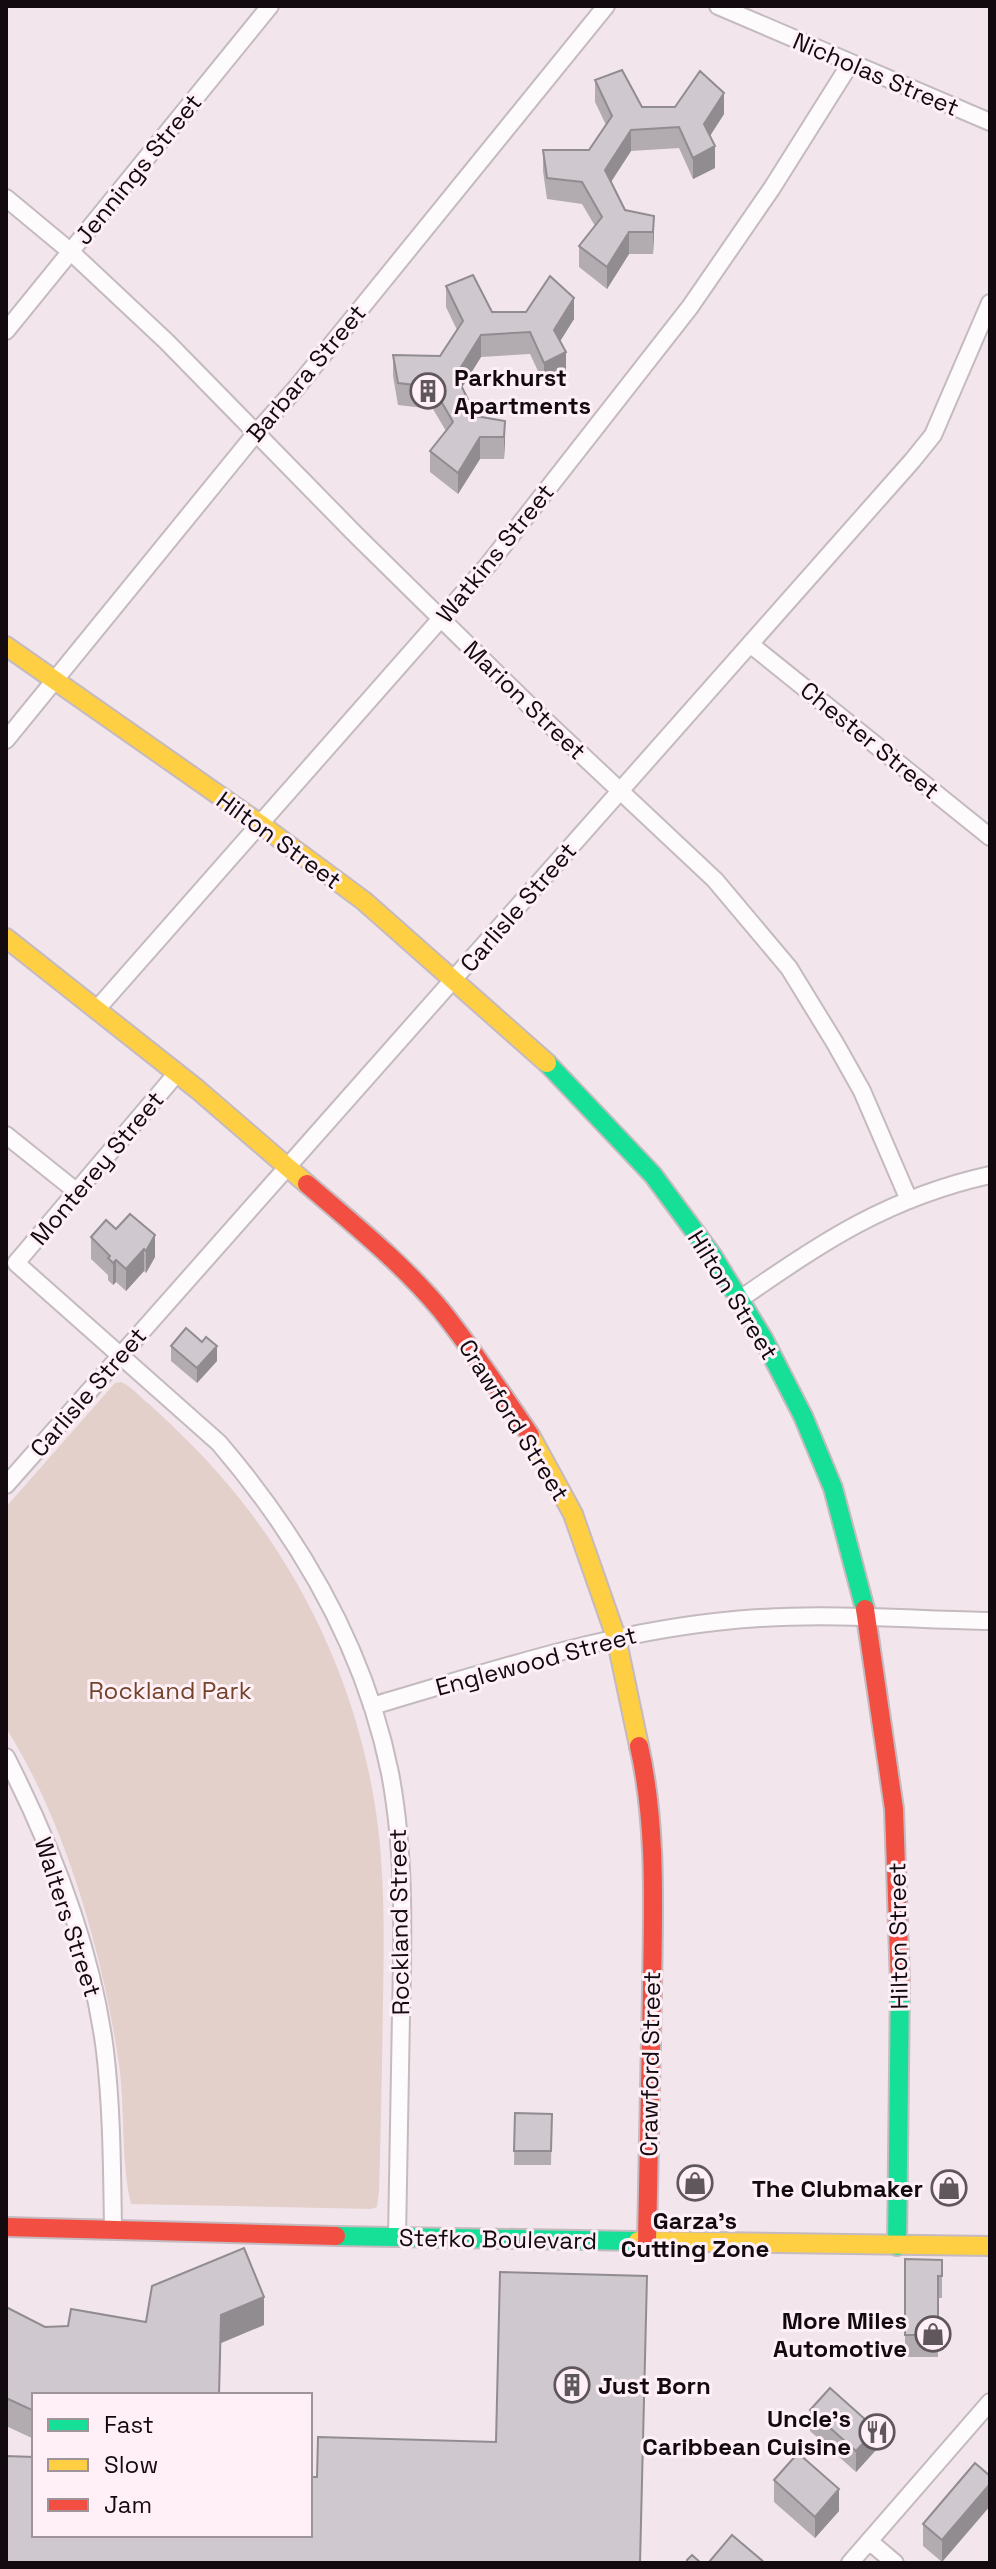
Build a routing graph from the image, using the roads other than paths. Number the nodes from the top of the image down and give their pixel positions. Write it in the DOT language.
graph roads {
  1 [pos="270,6"];
  2 [pos="606,6"];
  3 [pos="718,6"];
  4 [pos="850,64"];
  5 [pos="990,122"];
  6 [pos="6,198"];
  7 [pos="71,252"];
  8 [pos="990,303"];
  9 [pos="6,331"];
  10 [pos="256,433"];
  11 [pos="441,619"];
  12 [pos="750,644"];
  13 [pos="6,646"];
  14 [pos="54,680"];
  15 [pos="6,740"];
  16 [pos="621,790"];
  17 [pos="260,824"];
  18 [pos="990,837"];
  19 [pos="6,938"];
  20 [pos="454,979"];
  21 [pos="97,1009"];
  22 [pos="177,1073"];
  23 [pos="6,1135"];
  24 [pos="288,1166"];
  25 [pos="990,1175"];
  26 [pos="76,1191"];
  27 [pos="909,1200"];
  28 [pos="16,1263"];
  29 [pos="739,1300"];
  30 [pos="121,1355"];
  31 [pos="6,1485"];
  32 [pos="867,1618"];
  33 [pos="990,1621"];
  34 [pos="616,1637"];
  35 [pos="372,1706"];
  36 [pos="6,1757"];
  37 [pos="6,2227"];
  38 [pos="113,2229"];
  39 [pos="397,2238"];
  40 [pos="647,2241"];
  41 [pos="897,2246"];
  42 [pos="990,2246"];
  43 [pos="990,2402"];
  44 [pos="869,2541"];
  45 [pos="850,2563"];
  46 [pos="895,2563"];
  1 -- 7 [label="street, Jennings Street"];
  2 -- 10 [label="street, Barbara Street"];
  3 -- 4 [label="street, Nicholas Street"];
  4 -- 5 [label="street, Nicholas Street"];
  4 -- 11 [label="street, Watkins Street"];
  6 -- 7 [label="street, Marion Street"];
  7 -- 9 [label="street, Jennings Street"];
  7 -- 10 [label="street, Marion Street"];
  8 -- 12 [label="street, Carlisle Street"];
  10 -- 11 [label="street, Marion Street"];
  10 -- 14 [label="street, Barbara Street"];
  11 -- 16 [label="street, Marion Street"];
  11 -- 17 [label="street, Watkins Street"];
  12 -- 16 [label="street, Carlisle Street"];
  12 -- 18 [label="street, Chester Street"];
  13 -- 14 [label="street, Hilton Street"];
  14 -- 15 [label="street, Barbara Street"];
  14 -- 17 [label="street, Hilton Street"];
  16 -- 20 [label="street, Carlisle Street"];
  16 -- 27 [label="street, Marion Street"];
  17 -- 20 [label="street, Hilton Street"];
  17 -- 21 [label="street, Watkins Street"];
  19 -- 21 [label="street, Crawford Street"];
  20 -- 24 [label="street, Carlisle Street"];
  20 -- 29 [label="street, Hilton Street"];
  21 -- 22 [label="street, Crawford Street"];
  22 -- 24 [label="street, Crawford Street"];
  22 -- 26 [label="street, Monterey Street"];
  23 -- 26 [label="street"];
  24 -- 30 [label="street, Carlisle Street"];
  24 -- 34 [label="street, Crawford Street"];
  25 -- 27 [label="street"];
  26 -- 28 [label="street, Monterey Street"];
  27 -- 29 [label="street"];
  28 -- 30 [label="street, Rockland Street"];
  29 -- 32 [label="street, Hilton Street"];
  30 -- 31 [label="street, Carlisle Street"];
  30 -- 35 [label="street, Rockland Street"];
  32 -- 33 [label="street, Englewood Street"];
  32 -- 34 [label="street, Englewood Street"];
  32 -- 41 [label="street, Hilton Street"];
  34 -- 35 [label="street, Englewood Street"];
  34 -- 40 [label="street, Crawford Street"];
  35 -- 39 [label="street, Rockland Street"];
  36 -- 38 [label="street, Walters Street"];
  37 -- 38 [label="street, Stefko Boulevard"];
  38 -- 39 [label="street, Stefko Boulevard"];
  39 -- 40 [label="street, Stefko Boulevard"];
  40 -- 41 [label="street, Stefko Boulevard"];
  41 -- 42 [label="street, Stefko Boulevard"];
  43 -- 44 [label="street"];
  44 -- 45 [label="street"];
  44 -- 46 [label="street"];
}
